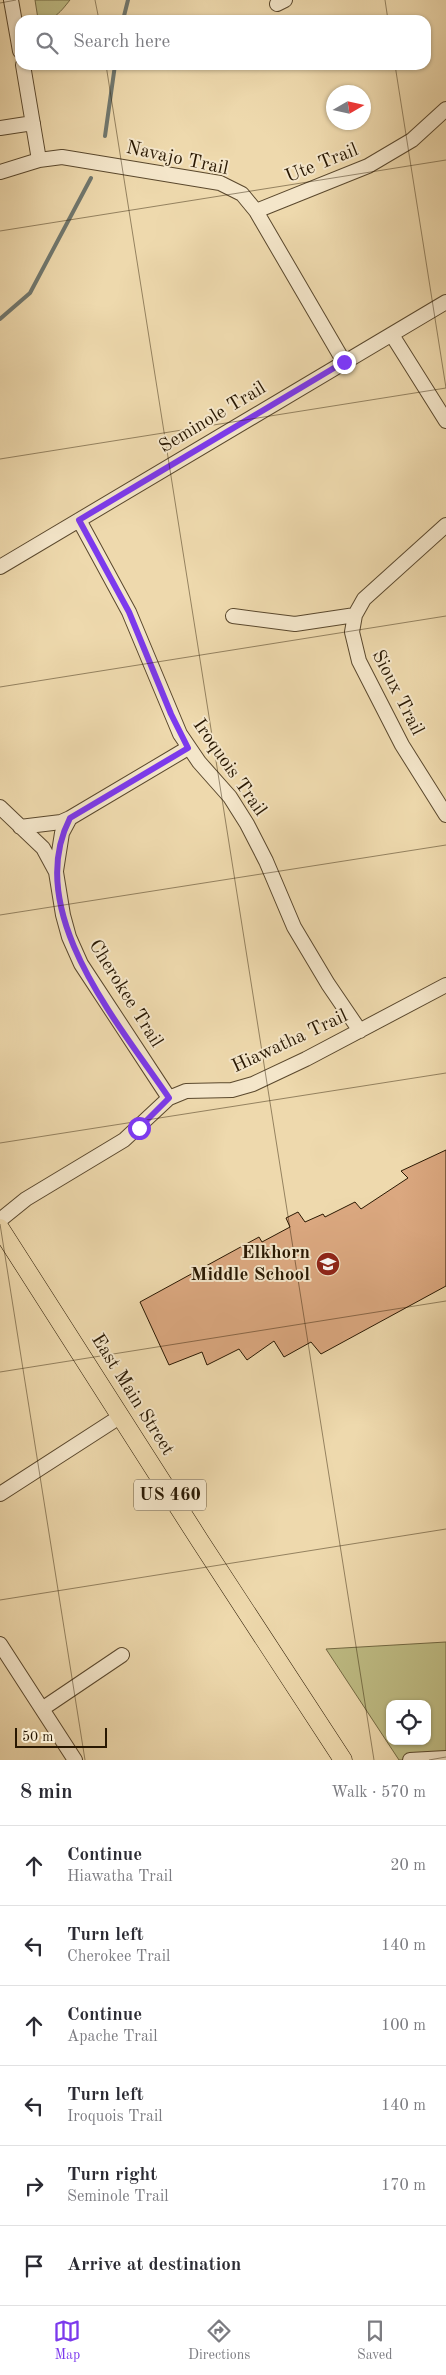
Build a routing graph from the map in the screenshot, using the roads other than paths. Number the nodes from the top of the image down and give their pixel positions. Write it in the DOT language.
graph roads {
  1 [pos="11,0"];
  2 [pos="15,23"];
  3 [pos="23,70"];
  4 [pos="446,109"];
  5 [pos="33,123"];
  6 [pos="0,128"];
  7 [pos="39,160"];
  8 [pos="0,172"];
  9 [pos="256,212"];
  10 [pos="446,302"];
  11 [pos="392,335"];
  12 [pos="344,362"];
  13 [pos="446,421"];
  14 [pos="79,520"];
  15 [pos="446,525"];
  16 [pos="0,567"];
  17 [pos="354,615"];
  18 [pos="233,616"];
  19 [pos="188,748"];
  20 [pos="0,807"];
  21 [pos="446,815"];
  22 [pos="70,818"];
  23 [pos="20,827"];
  24 [pos="56,872"];
  25 [pos="446,985"];
  26 [pos="360,1030"];
  27 [pos="169,1098"];
  28 [pos="0,1220"];
  29 [pos="0,1228"];
  30 [pos="121,1416"];
  31 [pos="0,1494"];
  32 [pos="0,1644"];
  33 [pos="122,1656"];
  34 [pos="42,1709"];
  35 [pos="446,1758"];
  36 [pos="75,1760"];
  37 [pos="343,1760"];
  38 [pos="410,1760"];
  1 -- 2 [label="street"];
  3 -- 5 [label="street"];
  4 -- 9 [label="street, Ute Trail"];
  5 -- 6 [label="street"];
  5 -- 7 [label="street"];
  7 -- 8 [label="street, Navajo Trail"];
  7 -- 9 [label="street, Navajo Trail"];
  9 -- 12 [label="street, Navajo Trail"];
  10 -- 11 [label="street, Seminole Trail"];
  11 -- 12 [label="street, Seminole Trail"];
  11 -- 13 [label="street"];
  12 -- 14 [label="street, Seminole Trail"];
  14 -- 16 [label="street, Seminole Trail"];
  14 -- 19 [label="street, Iroquois Trail"];
  15 -- 17 [label="street"];
  17 -- 18 [label="street"];
  17 -- 21 [label="street, Sioux Trail"];
  19 -- 22 [label="street"];
  19 -- 26 [label="street, Iroquois Trail"];
  20 -- 23 [label="street, Cherokee Trail"];
  22 -- 23 [label="street"];
  22 -- 24 [label="street"];
  23 -- 24 [label="street, Cherokee Trail"];
  24 -- 27 [label="street, Cherokee Trail"];
  25 -- 26 [label="street, Hiawatha Trail"];
  26 -- 27 [label="street, Hiawatha Trail"];
  27 -- 28 [label="street, Hiawatha Trail"];
  29 -- 30 [label="main road, East Main Street / US 460"];
  30 -- 31 [label="street"];
  30 -- 37 [label="main road, East Main Street / US 460"];
  32 -- 34 [label="street"];
  33 -- 34 [label="street"];
  34 -- 36 [label="street"];
  35 -- 38 [label="street"];
}
